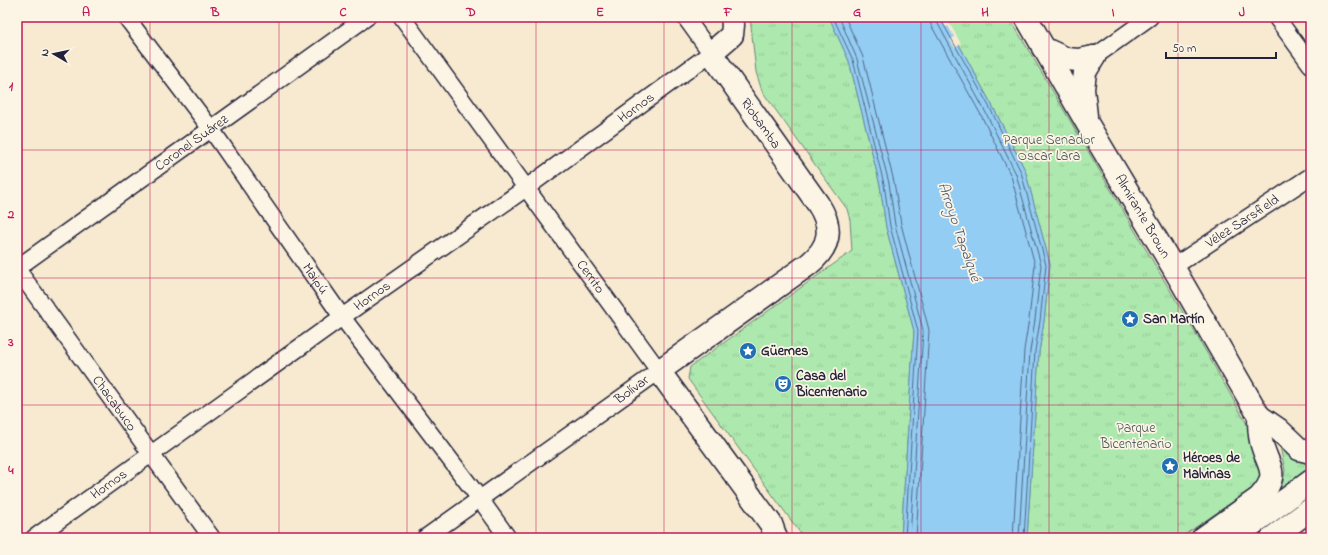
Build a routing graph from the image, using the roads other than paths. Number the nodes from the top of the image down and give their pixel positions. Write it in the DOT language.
graph roads {
  1 [pos="126,17"];
  2 [pos="367,17"];
  3 [pos="402,17"];
  4 [pos="685,17"];
  5 [pos="732,17"];
  6 [pos="1026,17"];
  7 [pos="1150,17"];
  8 [pos="1276,17"];
  9 [pos="1043,48"];
  10 [pos="711,53"];
  11 [pos="1094,58"];
  12 [pos="1311,65"];
  13 [pos="1087,123"];
  14 [pos="211,129"];
  15 [pos="1311,176"];
  16 [pos="526,188"];
  17 [pos="828,234"];
  18 [pos="1173,267"];
  19 [pos="17,268"];
  20 [pos="342,317"];
  21 [pos="659,371"];
  22 [pos="1258,416"];
  23 [pos="1311,452"];
  24 [pos="151,454"];
  25 [pos="1311,482"];
  26 [pos="480,499"];
  27 [pos="1311,509"];
  28 [pos="34,538"];
  29 [pos="212,538"];
  30 [pos="425,538"];
  31 [pos="508,538"];
  32 [pos="776,538"];
  33 [pos="1203,538"];
  34 [pos="1234,538"];
  35 [pos="1272,538"];
  1 -- 14 [label="street, Maipú"];
  2 -- 14 [label="street, Coronel Suárez"];
  3 -- 16 [label="street, Cerrito"];
  4 -- 10 [label="street, Riobamba"];
  5 -- 10 [label="street"];
  6 -- 9 [label="street, Almirante Brown"];
  7 -- 11 [label="street"];
  8 -- 12 [label="street"];
  9 -- 11 [label="street"];
  9 -- 13 [label="street, Almirante Brown"];
  10 -- 16 [label="street, Hornos"];
  10 -- 17 [label="street, Riobamba"];
  11 -- 13 [label="street"];
  13 -- 18 [label="street, Almirante Brown"];
  14 -- 19 [label="street, Coronel Suárez"];
  14 -- 20 [label="street, Maipú"];
  15 -- 18 [label="street, Vélez Sarsfield"];
  16 -- 20 [label="street, Hornos"];
  16 -- 21 [label="street, Cerrito"];
  17 -- 21 [label="street, Bolívar"];
  18 -- 22 [label="street, Almirante Brown"];
  19 -- 24 [label="street, Chacabuco"];
  20 -- 24 [label="street, Hornos"];
  20 -- 26 [label="street, Maipú"];
  21 -- 26 [label="street, Bolívar"];
  21 -- 32 [label="street, Cerrito"];
  22 -- 23 [label="street"];
  22 -- 33 [label="street"];
  24 -- 28 [label="street, Hornos"];
  24 -- 29 [label="street, Chacabuco"];
  25 -- 34 [label="street"];
  26 -- 30 [label="street, Bolívar"];
  26 -- 31 [label="street, Maipú"];
  27 -- 35 [label="street"];
}
